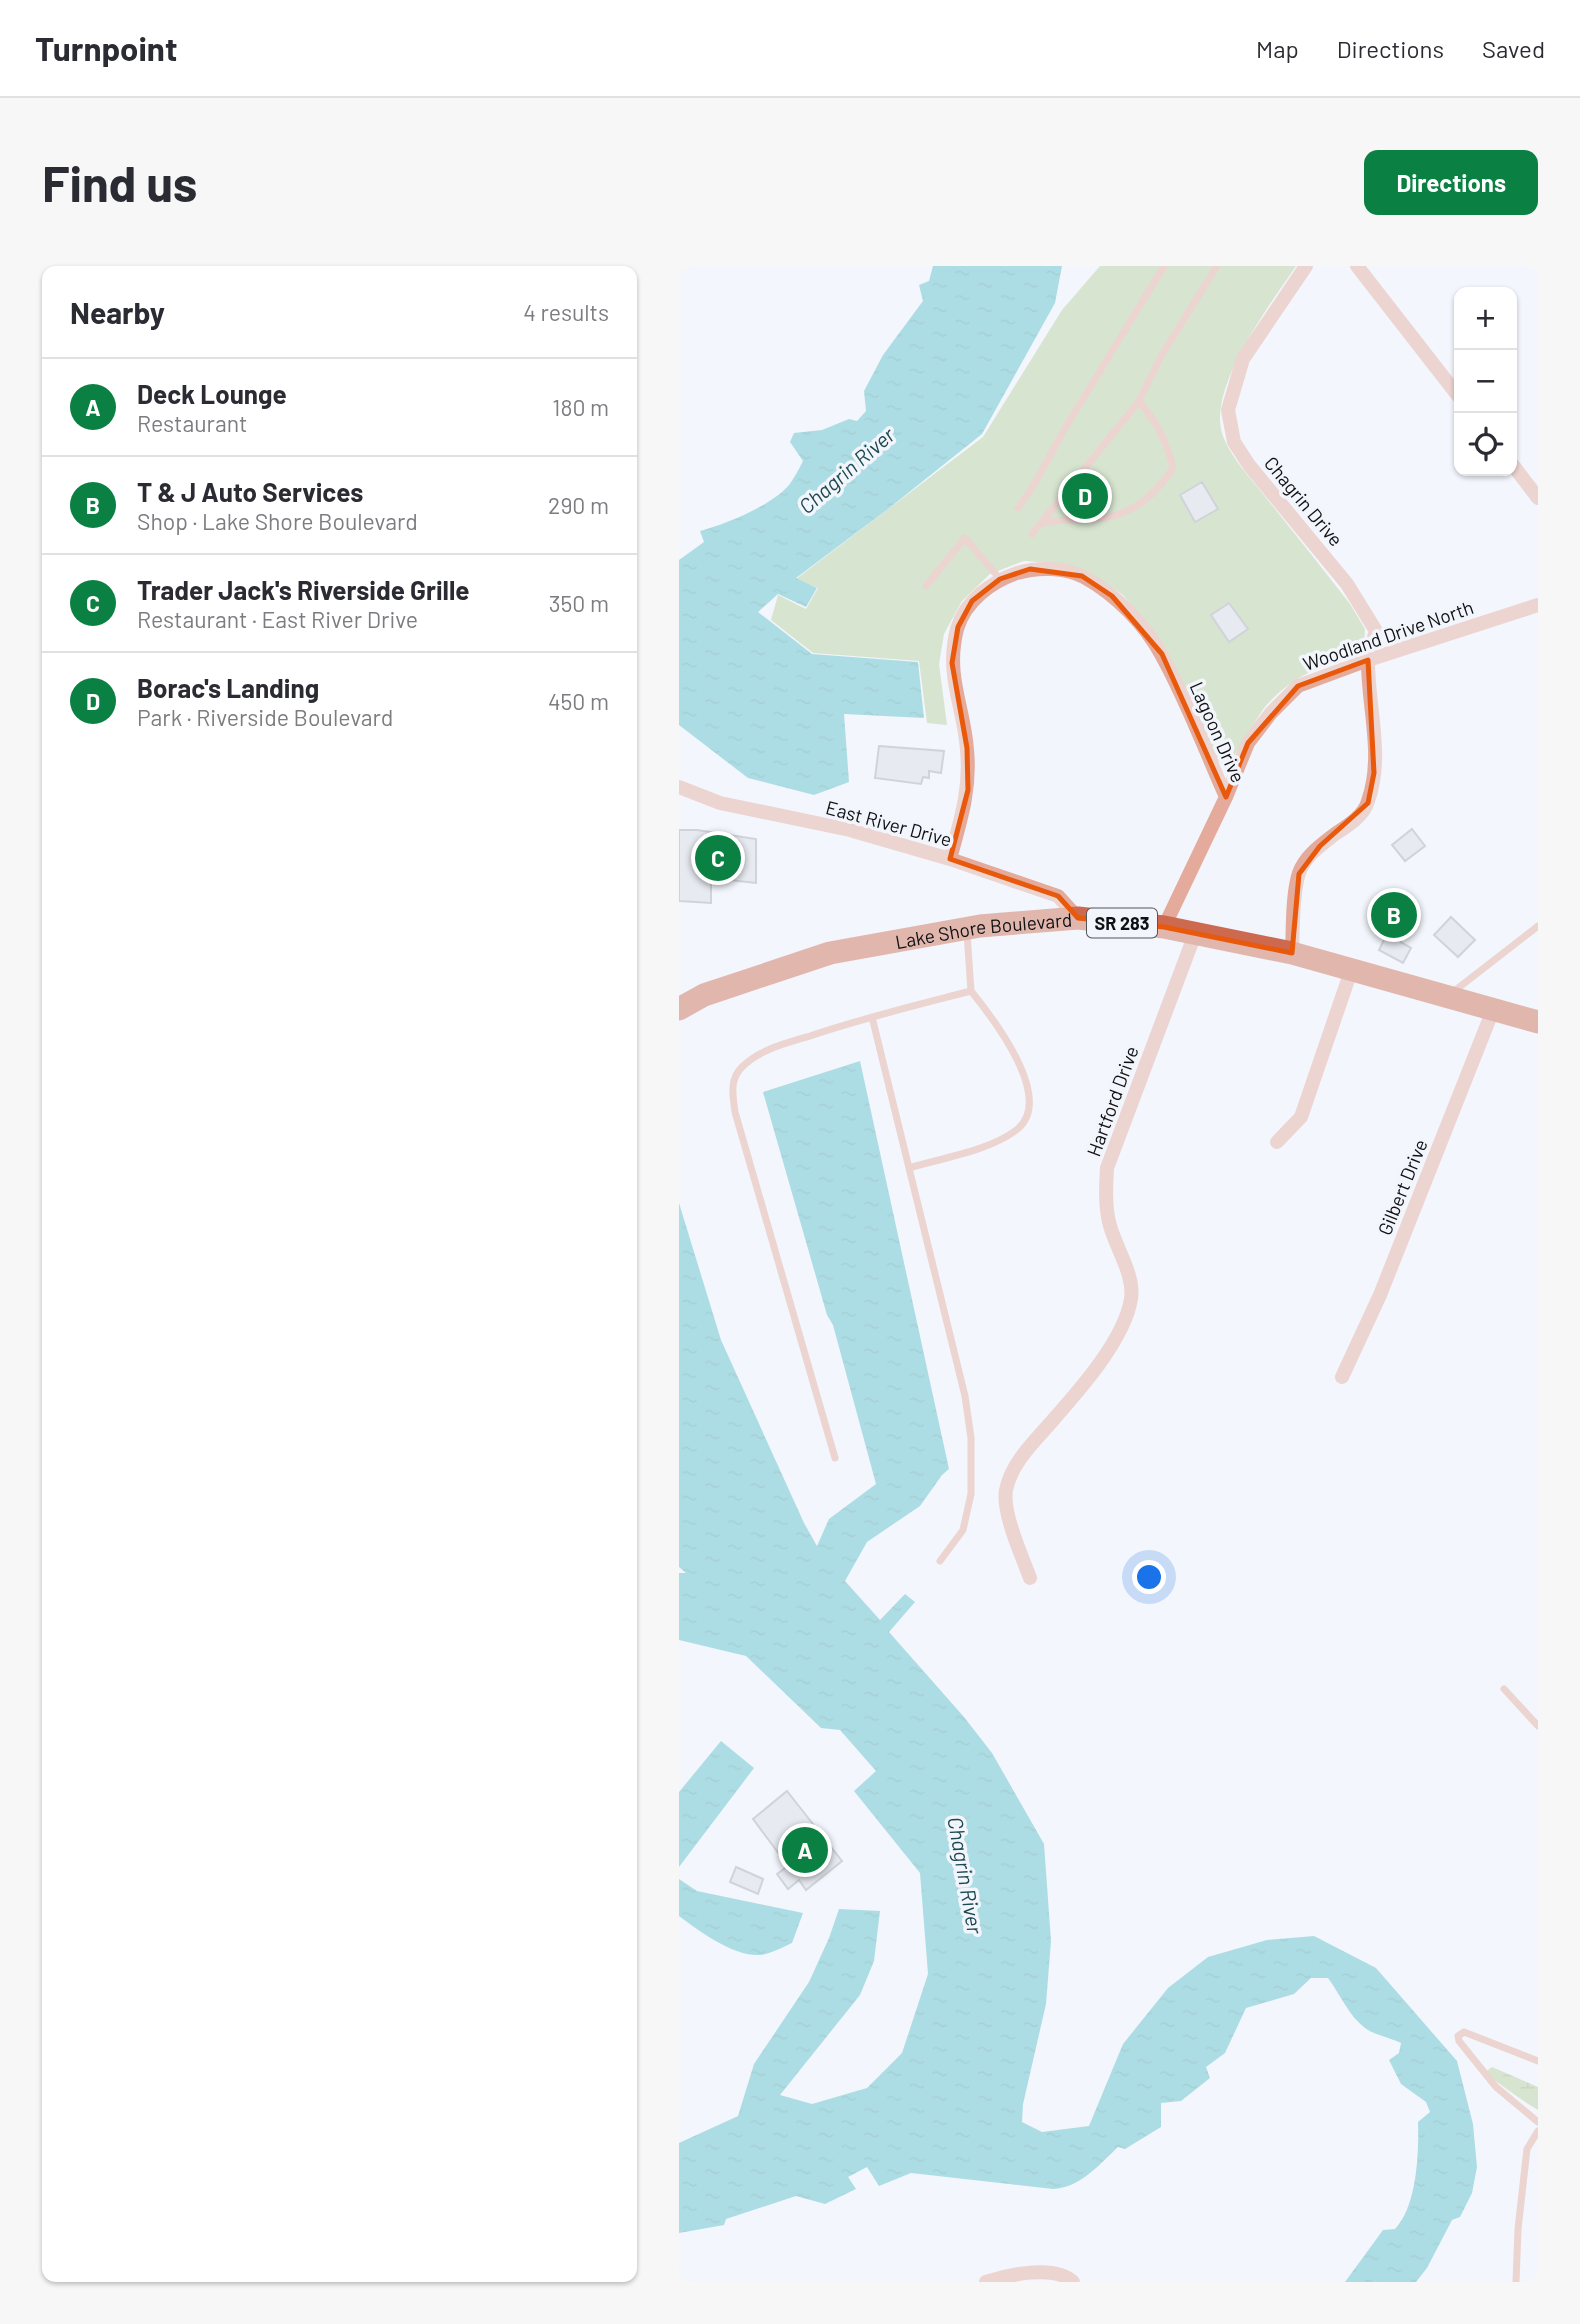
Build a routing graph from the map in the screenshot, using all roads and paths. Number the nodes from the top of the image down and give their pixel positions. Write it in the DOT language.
graph roads {
  1 [pos="1164,266"];
  2 [pos="1217,266"];
  3 [pos="1306,266"];
  4 [pos="1357,266"];
  5 [pos="1454,391"];
  6 [pos="1139,401"];
  7 [pos="1517,471"];
  8 [pos="1538,498"];
  9 [pos="1018,508"];
  10 [pos="1040,524"];
  11 [pos="1033,534"];
  12 [pos="1000,579"];
  13 [pos="926,586"];
  14 [pos="1538,605"];
  15 [pos="1368,660"];
  16 [pos="679,787"];
  17 [pos="1226,797"];
  18 [pos="950,859"];
  19 [pos="1078,918"];
  20 [pos="1538,926"];
  21 [pos="1164,927"];
  22 [pos="967,928"];
  23 [pos="1195,934"];
  24 [pos="1292,953"];
  25 [pos="1351,971"];
  26 [pos="971,991"];
  27 [pos="1447,997"];
  28 [pos="679,1009"];
  29 [pos="1493,1010"];
  30 [pos="871,1017"];
  31 [pos="1538,1022"];
  32 [pos="1277,1142"];
  33 [pos="909,1168"];
  34 [pos="1342,1377"];
  35 [pos="835,1458"];
  36 [pos="940,1560"];
  37 [pos="1030,1578"];
  38 [pos="1504,1689"];
  39 [pos="1538,1726"];
  40 [pos="1538,2061"];
  41 [pos="1538,2122"];
  42 [pos="1538,2131"];
  43 [pos="986,2282"];
  44 [pos="1073,2282"];
  45 [pos="1516,2282"];
  1 -- 9 [label="lane"];
  2 -- 6 [label="lane"];
  3 -- 15 [label="street, Chagrin Drive"];
  4 -- 5 [label="street"];
  6 -- 10 [label="lane"];
  6 -- 10 [label="lane"];
  7 -- 8 [label="street"];
  10 -- 11 [label="lane"];
  12 -- 13 [label="lane"];
  12 -- 17 [label="street, Lagoon Drive"];
  12 -- 18 [label="street"];
  14 -- 15 [label="street, Woodland Drive North"];
  15 -- 17 [label="street, Woodland Drive North"];
  15 -- 24 [label="street"];
  16 -- 18 [label="street, East River Drive"];
  17 -- 21 [label="street, Lagoon Drive"];
  18 -- 19 [label="street, East River Drive"];
  19 -- 21 [label="main road, Lake Shore Boulevard / SR 283"];
  19 -- 22 [label="main road, Lake Shore Boulevard / SR 283"];
  20 -- 27 [label="lane"];
  21 -- 23 [label="main road, Lake Shore Boulevard / SR 283"];
  22 -- 26 [label="lane"];
  22 -- 28 [label="main road, Lake Shore Boulevard / SR 283"];
  23 -- 24 [label="main road, Lake Shore Boulevard / SR 283"];
  23 -- 37 [label="street, Hartford Drive"];
  24 -- 25 [label="main road, Lake Shore Boulevard / SR 283"];
  25 -- 27 [label="main road, Lake Shore Boulevard / SR 283"];
  25 -- 32 [label="street"];
  26 -- 30 [label="lane"];
  26 -- 33 [label="lane"];
  27 -- 29 [label="main road, Lake Shore Boulevard / SR 283"];
  29 -- 31 [label="main road, Lake Shore Boulevard / SR 283"];
  29 -- 34 [label="street, Gilbert Drive"];
  30 -- 33 [label="lane"];
  30 -- 35 [label="lane"];
  33 -- 36 [label="lane"];
  38 -- 39 [label="lane"];
  40 -- 41 [label="lane"];
  42 -- 45 [label="lane"];
  43 -- 44 [label="street"];
}
